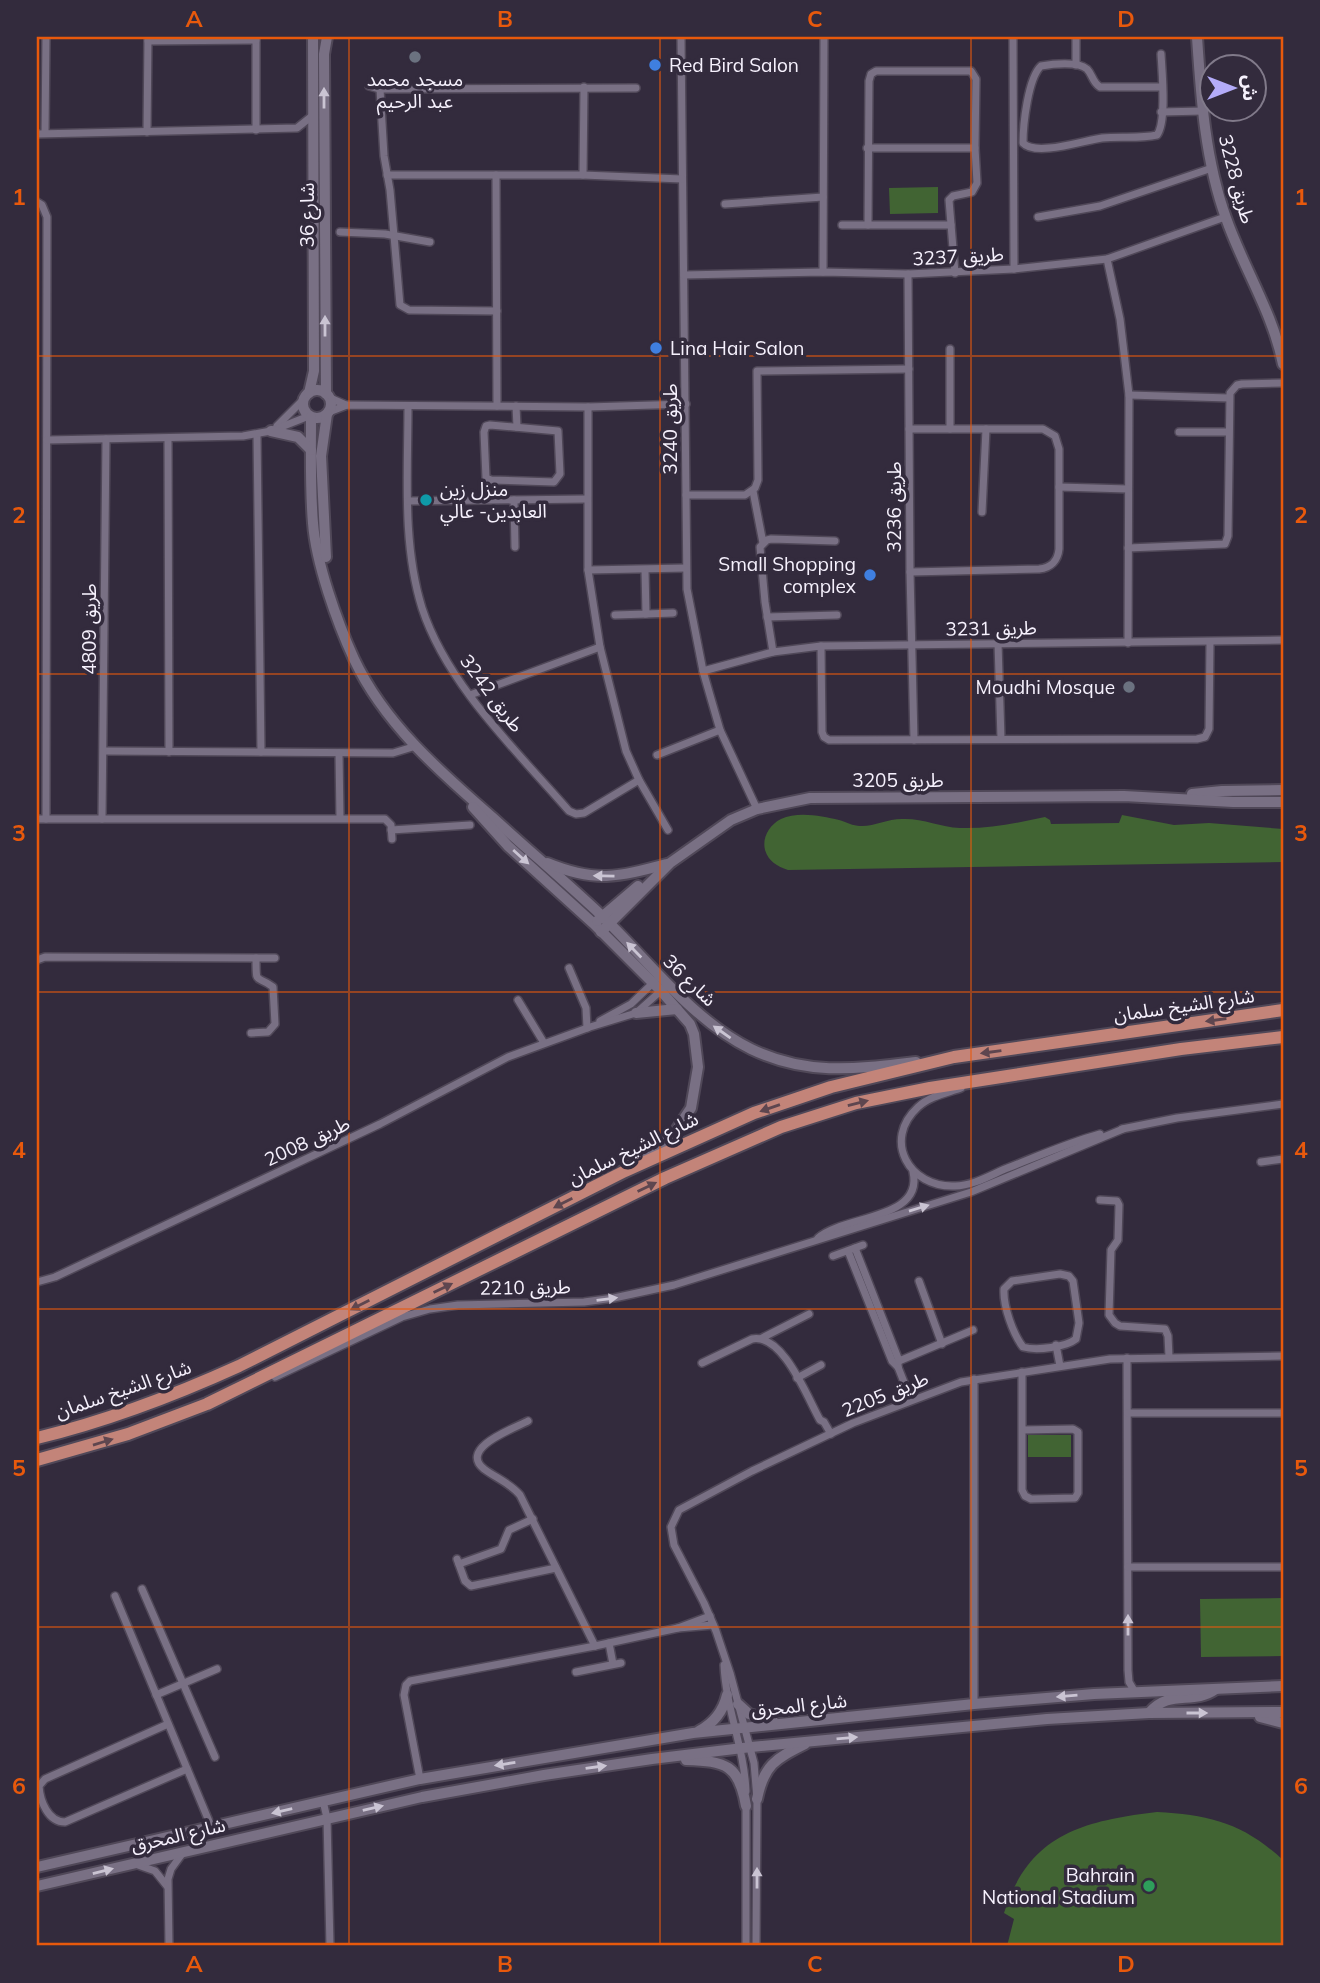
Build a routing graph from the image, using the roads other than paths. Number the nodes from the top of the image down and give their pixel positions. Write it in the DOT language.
graph roads {
  1 [pos="46,37"];
  2 [pos="313,37"];
  3 [pos="327,37"];
  4 [pos="681,37"];
  5 [pos="824,37"];
  6 [pos="1013,37"];
  7 [pos="1076,37"];
  8 [pos="1196,37"];
  9 [pos="256,38"];
  10 [pos="148,39"];
  11 [pos="1161,54"];
  12 [pos="1198,58"];
  13 [pos="1076,65"];
  14 [pos="369,86"];
  15 [pos="1162,87"];
  16 [pos="584,88"];
  17 [pos="636,88"];
  18 [pos="380,89"];
  19 [pos="1161,111"];
  20 [pos="1198,111"];
  21 [pos="312,116"];
  22 [pos="1205,122"];
  23 [pos="297,128"];
  24 [pos="256,130"];
  25 [pos="147,132"];
  26 [pos="41,134"];
  27 [pos="313,140"];
  28 [pos="867,148"];
  29 [pos="975,148"];
  30 [pos="1212,168"];
  31 [pos="387,175"];
  32 [pos="496,175"];
  33 [pos="583,175"];
  34 [pos="682,179"];
  35 [pos="822,197"];
  36 [pos="39,204"];
  37 [pos="725,204"];
  38 [pos="1038,217"];
  39 [pos="1225,217"];
  40 [pos="842,225"];
  41 [pos="868,225"];
  42 [pos="951,225"];
  43 [pos="340,232"];
  44 [pos="393,236"];
  45 [pos="430,242"];
  46 [pos="1107,259"];
  47 [pos="1014,269"];
  48 [pos="823,272"];
  49 [pos="955,273"];
  50 [pos="908,274"];
  51 [pos="684,275"];
  52 [pos="497,311"];
  53 [pos="950,349"];
  54 [pos="1283,364"];
  55 [pos="909,369"];
  56 [pos="1283,383"];
  57 [pos="1129,395"];
  58 [pos="306,396"];
  59 [pos="327,396"];
  60 [pos="1228,398"];
  61 [pos="686,404"];
  62 [pos="347,405"];
  63 [pos="408,406"];
  64 [pos="496,406"];
  65 [pos="516,406"];
  66 [pos="588,407"];
  67 [pos="328,413"];
  68 [pos="310,417"];
  69 [pos="517,427"];
  70 [pos="909,429"];
  71 [pos="950,429"];
  72 [pos="986,429"];
  73 [pos="271,431"];
  74 [pos="1179,432"];
  75 [pos="1228,432"];
  76 [pos="257,435"];
  77 [pos="106,439"];
  78 [pos="168,439"];
  79 [pos="47,440"];
  80 [pos="312,451"];
  81 [pos="1059,487"];
  82 [pos="1128,489"];
  83 [pos="753,491"];
  84 [pos="686,495"];
  85 [pos="514,499"];
  86 [pos="587,499"];
  87 [pos="408,501"];
  88 [pos="982,512"];
  89 [pos="835,541"];
  90 [pos="763,542"];
  91 [pos="514,547"];
  92 [pos="1128,548"];
  93 [pos="686,568"];
  94 [pos="588,570"];
  95 [pos="645,570"];
  96 [pos="910,572"];
  97 [pos="335,611"];
  98 [pos="673,613"];
  99 [pos="646,614"];
  100 [pos="615,615"];
  101 [pos="837,615"];
  102 [pos="767,617"];
  103 [pos="1283,640"];
  104 [pos="999,643"];
  105 [pos="1128,643"];
  106 [pos="1210,643"];
  107 [pos="913,645"];
  108 [pos="821,646"];
  109 [pos="600,647"];
  110 [pos="774,652"];
  111 [pos="702,671"];
  112 [pos="470,695"];
  113 [pos="720,730"];
  114 [pos="1001,739"];
  115 [pos="914,740"];
  116 [pos="416,746"];
  117 [pos="104,751"];
  118 [pos="169,752"];
  119 [pos="261,752"];
  120 [pos="339,753"];
  121 [pos="657,755"];
  122 [pos="639,780"];
  123 [pos="459,788"];
  124 [pos="1283,790"];
  125 [pos="1167,797"];
  126 [pos="1283,801"];
  127 [pos="757,809"];
  128 [pos="340,818"];
  129 [pos="37,819"];
  130 [pos="46,819"];
  131 [pos="102,819"];
  132 [pos="470,825"];
  133 [pos="391,830"];
  134 [pos="668,830"];
  135 [pos="392,839"];
  136 [pos="540,860"];
  137 [pos="670,863"];
  138 [pos="601,924"];
  139 [pos="256,958"];
  140 [pos="275,958"];
  141 [pos="37,960"];
  142 [pos="569,968"];
  143 [pos="661,984"];
  144 [pos="519,1000"];
  145 [pos="677,1009"];
  146 [pos="1283,1010"];
  147 [pos="636,1013"];
  148 [pos="589,1027"];
  149 [pos="251,1033"];
  150 [pos="1283,1037"];
  151 [pos="544,1043"];
  152 [pos="954,1057"];
  153 [pos="992,1078"];
  154 [pos="1283,1104"];
  155 [pos="1123,1129"];
  156 [pos="1283,1159"];
  157 [pos="1261,1162"];
  158 [pos="625,1171"];
  159 [pos="912,1171"];
  160 [pos="1100,1200"];
  161 [pos="815,1241"];
  162 [pos="833,1256"];
  163 [pos="919,1281"];
  164 [pos="37,1282"];
  165 [pos="809,1314"];
  166 [pos="973,1330"];
  167 [pos="762,1338"];
  168 [pos="942,1343"];
  169 [pos="1056,1345"];
  170 [pos="1283,1356"];
  171 [pos="1169,1357"];
  172 [pos="1127,1358"];
  173 [pos="702,1363"];
  174 [pos="899,1364"];
  175 [pos="821,1365"];
  176 [pos="1060,1366"];
  177 [pos="1022,1372"];
  178 [pos="797,1378"];
  179 [pos="974,1379"];
  180 [pos="245,1387"];
  181 [pos="911,1399"];
  182 [pos="1128,1413"];
  183 [pos="1283,1413"];
  184 [pos="528,1421"];
  185 [pos="1022,1430"];
  186 [pos="828,1435"];
  187 [pos="37,1438"];
  188 [pos="37,1460"];
  189 [pos="533,1518"];
  190 [pos="1128,1567"];
  191 [pos="1283,1567"];
  192 [pos="556,1568"];
  193 [pos="142,1589"];
  194 [pos="115,1596"];
  195 [pos="710,1616"];
  196 [pos="713,1625"];
  197 [pos="678,1628"];
  198 [pos="609,1643"];
  199 [pos="595,1646"];
  200 [pos="724,1661"];
  201 [pos="217,1670"];
  202 [pos="576,1672"];
  203 [pos="183,1684"];
  204 [pos="1283,1686"];
  205 [pos="1218,1687"];
  206 [pos="1135,1692"];
  207 [pos="156,1695"];
  208 [pos="727,1695"];
  209 [pos="738,1704"];
  210 [pos="974,1704"];
  211 [pos="1283,1712"];
  212 [pos="1149,1713"];
  213 [pos="1244,1713"];
  214 [pos="1283,1723"];
  215 [pos="168,1724"];
  216 [pos="783,1724"];
  217 [pos="739,1728"];
  218 [pos="693,1733"];
  219 [pos="811,1741"];
  220 [pos="746,1747"];
  221 [pos="215,1756"];
  222 [pos="652,1759"];
  223 [pos="187,1769"];
  224 [pos="420,1779"];
  225 [pos="757,1799"];
  226 [pos="323,1801"];
  227 [pos="746,1806"];
  228 [pos="327,1818"];
  229 [pos="211,1826"];
  230 [pos="198,1849"];
  231 [pos="184,1852"];
  232 [pos="133,1864"];
  233 [pos="37,1867"];
  234 [pos="37,1885"];
  235 [pos="169,1890"];
  236 [pos="169,1946"];
  237 [pos="330,1946"];
  238 [pos="746,1946"];
  239 [pos="756,1946"];
  1 -- 26 [label="street"];
  2 -- 21 [label="street, شارع 36"];
  59 -- 3 [label="street, شارع 36, one-way"];
  4 -- 34 [label="street, طريق 3240"];
  5 -- 35 [label="street"];
  6 -- 47 [label="street"];
  7 -- 13 [label="street"];
  8 -- 12 [label="street, طريق 3228"];
  9 -- 10 [label="street"];
  9 -- 24 [label="street"];
  10 -- 25 [label="street"];
  11 -- 15 [label="street"];
  13 -- 15 [label="street"];
  13 -- 19 [label="street"];
  14 -- 18 [label="street"];
  15 -- 19 [label="street"];
  16 -- 17 [label="street"];
  16 -- 18 [label="street"];
  16 -- 33 [label="street"];
  18 -- 31 [label="street"];
  19 -- 20 [label="street"];
  21 -- 23 [label="street"];
  21 -- 27 [label="street, شارع 36"];
  22 -- 30 [label="street, طريق 3228"];
  23 -- 24 [label="street"];
  23 -- 27 [label="street"];
  24 -- 25 [label="street"];
  25 -- 26 [label="street"];
  27 -- 58 [label="street, شارع 36"];
  28 -- 29 [label="street"];
  28 -- 29 [label="street"];
  28 -- 41 [label="street"];
  29 -- 42 [label="street"];
  30 -- 38 [label="street"];
  30 -- 39 [label="street, طريق 3228"];
  31 -- 32 [label="street"];
  31 -- 44 [label="street"];
  32 -- 33 [label="street"];
  32 -- 52 [label="street"];
  33 -- 34 [label="street"];
  34 -- 51 [label="street, طريق 3240"];
  35 -- 37 [label="street"];
  35 -- 48 [label="street"];
  36 -- 79 [label="street"];
  39 -- 46 [label="street, طريق 3237"];
  39 -- 54 [label="street, طريق 3228"];
  40 -- 41 [label="street"];
  41 -- 42 [label="street"];
  42 -- 49 [label="street"];
  43 -- 44 [label="street"];
  44 -- 45 [label="street"];
  44 -- 52 [label="street"];
  46 -- 47 [label="street, طريق 3237"];
  46 -- 57 [label="street"];
  47 -- 49 [label="street, طريق 3237"];
  48 -- 50 [label="street, طريق 3237"];
  48 -- 51 [label="street, طريق 3237"];
  49 -- 50 [label="street, طريق 3237"];
  50 -- 55 [label="street, طريق 3236"];
  51 -- 61 [label="street, طريق 3240"];
  52 -- 64 [label="street"];
  53 -- 71 [label="street"];
  55 -- 70 [label="street, طريق 3236"];
  55 -- 83 [label="street"];
  56 -- 60 [label="street"];
  57 -- 60 [label="street"];
  57 -- 82 [label="street"];
  58 -- 59 [label="street"];
  58 -- 68 [label="street"];
  58 -- 73 [label="street"];
  59 -- 62 [label="street"];
  59 -- 67 [label="street"];
  60 -- 75 [label="street"];
  61 -- 66 [label="street"];
  61 -- 84 [label="street, طريق 3240"];
  62 -- 63 [label="street"];
  62 -- 67 [label="street"];
  63 -- 64 [label="street"];
  63 -- 87 [label="street, طريق 3242"];
  64 -- 65 [label="street"];
  65 -- 66 [label="street"];
  65 -- 69 [label="street"];
  66 -- 86 [label="street"];
  67 -- 68 [label="street"];
  67 -- 97 [label="street, شارع 36"];
  68 -- 73 [label="street"];
  68 -- 80 [label="street, شارع 36"];
  69 -- 69 [label="street"];
  70 -- 71 [label="street"];
  70 -- 96 [label="street, طريق 3236"];
  71 -- 72 [label="street"];
  72 -- 81 [label="street"];
  72 -- 88 [label="street"];
  73 -- 76 [label="street"];
  73 -- 80 [label="street"];
  74 -- 75 [label="street"];
  75 -- 92 [label="street"];
  76 -- 78 [label="street"];
  76 -- 119 [label="street"];
  77 -- 78 [label="street"];
  77 -- 79 [label="street"];
  77 -- 117 [label="street, طريق 4809"];
  78 -- 118 [label="street"];
  79 -- 130 [label="street"];
  80 -- 97 [label="street, شارع 36"];
  81 -- 82 [label="street"];
  81 -- 96 [label="street"];
  82 -- 92 [label="street"];
  83 -- 84 [label="street"];
  83 -- 90 [label="street"];
  84 -- 93 [label="street, طريق 3240"];
  85 -- 86 [label="street"];
  85 -- 87 [label="street"];
  85 -- 91 [label="street"];
  86 -- 94 [label="street"];
  87 -- 112 [label="street, طريق 3242"];
  89 -- 90 [label="street"];
  90 -- 102 [label="street"];
  92 -- 105 [label="street"];
  93 -- 95 [label="street"];
  93 -- 111 [label="street, طريق 3240"];
  94 -- 95 [label="street"];
  94 -- 109 [label="street"];
  95 -- 99 [label="street"];
  96 -- 107 [label="street, طريق 3236"];
  97 -- 116 [label="street, شارع 36"];
  98 -- 99 [label="street"];
  99 -- 100 [label="street"];
  101 -- 102 [label="street"];
  102 -- 110 [label="street"];
  103 -- 106 [label="street, طريق 3231"];
  104 -- 105 [label="street, طريق 3231"];
  104 -- 107 [label="street, طريق 3231"];
  104 -- 114 [label="street"];
  105 -- 106 [label="street, طريق 3231"];
  106 -- 114 [label="street"];
  107 -- 108 [label="street, طريق 3231"];
  107 -- 115 [label="street, طريق 3236"];
  108 -- 110 [label="street, طريق 3231"];
  108 -- 115 [label="street"];
  109 -- 112 [label="street"];
  109 -- 122 [label="street"];
  110 -- 111 [label="street, طريق 3231"];
  111 -- 113 [label="street, طريق 3240"];
  112 -- 122 [label="street, طريق 3242"];
  113 -- 121 [label="street"];
  113 -- 127 [label="street, طريق 3240"];
  114 -- 115 [label="street"];
  116 -- 120 [label="street"];
  116 -- 123 [label="street, شارع 36"];
  117 -- 118 [label="street"];
  117 -- 131 [label="street, طريق 4809"];
  118 -- 119 [label="street"];
  119 -- 120 [label="street"];
  120 -- 128 [label="street"];
  122 -- 134 [label="street"];
  123 -- 136 [label="street, شارع 36"];
  123 -- 138 [label="street, شارع 36, one-way"];
  124 -- 125 [label="street, طريق 3205"];
  125 -- 126 [label="street, طريق 3205"];
  125 -- 127 [label="street, طريق 3205"];
  127 -- 137 [label="street, طريق 3205"];
  128 -- 131 [label="street"];
  128 -- 133 [label="street"];
  129 -- 130 [label="street"];
  130 -- 131 [label="street"];
  132 -- 133 [label="street"];
  133 -- 135 [label="street"];
  137 -- 136 [label="street, one-way"];
  136 -- 138 [label="street, شارع 36"];
  137 -- 138 [label="street, طريق 3205"];
  138 -- 143 [label="street, شارع 36"];
  139 -- 140 [label="street"];
  139 -- 141 [label="street"];
  139 -- 149 [label="street"];
  142 -- 148 [label="street"];
  143 -- 145 [label="street, شارع 36"];
  143 -- 147 [label="street, طريق 2008"];
  143 -- 148 [label="street, طريق 2008"];
  152 -- 143 [label="street, شارع 36, one-way"];
  144 -- 151 [label="street"];
  145 -- 147 [label="street"];
  145 -- 158 [label="street, شارع 36"];
  146 -- 152 [label="main road, شارع الشيخ سلمان, one-way"];
  147 -- 148 [label="street, طريق 2008"];
  148 -- 151 [label="street, طريق 2008"];
  150 -- 153 [label="main road"];
  151 -- 164 [label="street, طريق 2008"];
  152 -- 158 [label="main road, شارع الشيخ سلمان, one-way"];
  153 -- 159 [label="street"];
  180 -- 153 [label="main road, one-way"];
  154 -- 155 [label="street, طريق 2210"];
  155 -- 159 [label="street, طريق 2210"];
  161 -- 155 [label="street, طريق 2210, one-way"];
  156 -- 157 [label="street"];
  158 -- 187 [label="main road, شارع الشيخ سلمان, one-way"];
  159 -- 161 [label="street, طريق 2210"];
  160 -- 171 [label="street"];
  180 -- 161 [label="street, طريق 2210, one-way"];
  162 -- 174 [label="street"];
  163 -- 168 [label="street"];
  165 -- 167 [label="street"];
  166 -- 168 [label="street"];
  167 -- 173 [label="street"];
  167 -- 178 [label="street"];
  168 -- 174 [label="street"];
  169 -- 169 [label="street"];
  169 -- 176 [label="street"];
  170 -- 171 [label="street, طريق 2205"];
  171 -- 172 [label="street, طريق 2205"];
  172 -- 176 [label="street, طريق 2205"];
  172 -- 182 [label="street"];
  174 -- 181 [label="street"];
  175 -- 178 [label="street"];
  176 -- 177 [label="street, طريق 2205"];
  177 -- 179 [label="street, طريق 2205"];
  177 -- 185 [label="street"];
  178 -- 186 [label="street"];
  179 -- 181 [label="street, طريق 2205"];
  179 -- 210 [label="street"];
  188 -- 180 [label="main road, one-way"];
  181 -- 186 [label="street, طريق 2205"];
  182 -- 183 [label="street"];
  182 -- 190 [label="street"];
  184 -- 189 [label="street"];
  185 -- 185 [label="street"];
  186 -- 195 [label="street, طريق 2205"];
  189 -- 192 [label="street"];
  189 -- 192 [label="street"];
  190 -- 191 [label="street"];
  206 -- 190 [label="street, one-way"];
  192 -- 199 [label="street"];
  193 -- 203 [label="street"];
  194 -- 207 [label="street"];
  195 -- 196 [label="street, طريق 2205"];
  195 -- 197 [label="street"];
  196 -- 197 [label="street"];
  196 -- 200 [label="street, طريق 2205"];
  197 -- 198 [label="street"];
  198 -- 199 [label="street"];
  198 -- 202 [label="street"];
  199 -- 224 [label="street"];
  200 -- 208 [label="street, طريق 2205"];
  200 -- 209 [label="street, طريق 2205"];
  201 -- 203 [label="street"];
  203 -- 207 [label="street"];
  203 -- 221 [label="street"];
  204 -- 205 [label="street, شارع المحرق"];
  205 -- 206 [label="street, شارع المحرق"];
  205 -- 212 [label="street"];
  206 -- 210 [label="street, شارع المحرق, one-way"];
  206 -- 212 [label="street"];
  207 -- 215 [label="street"];
  208 -- 217 [label="street, طريق 2205"];
  208 -- 218 [label="street"];
  209 -- 216 [label="street"];
  209 -- 217 [label="street, طريق 2205"];
  210 -- 216 [label="street, شارع المحرق"];
  211 -- 213 [label="street, شارع المحرق"];
  212 -- 213 [label="street, شارع المحرق, one-way"];
  219 -- 212 [label="street, شارع المحرق, one-way"];
  213 -- 214 [label="street"];
  215 -- 223 [label="street"];
  215 -- 223 [label="street"];
  216 -- 217 [label="street, شارع المحرق"];
  217 -- 218 [label="street, شارع المحرق"];
  217 -- 220 [label="street"];
  218 -- 224 [label="street, شارع المحرق, one-way"];
  219 -- 220 [label="street, شارع المحرق"];
  219 -- 225 [label="street"];
  220 -- 222 [label="street, شارع المحرق"];
  220 -- 225 [label="street"];
  220 -- 227 [label="street"];
  222 -- 227 [label="street"];
  228 -- 222 [label="street, شارع المحرق, one-way"];
  223 -- 229 [label="street"];
  224 -- 226 [label="street, شارع المحرق"];
  239 -- 225 [label="street, one-way"];
  226 -- 228 [label="street"];
  226 -- 229 [label="street, شارع المحرق, one-way"];
  227 -- 238 [label="street"];
  228 -- 230 [label="street, شارع المحرق"];
  228 -- 237 [label="street"];
  229 -- 230 [label="street"];
  229 -- 233 [label="street, شارع المحرق"];
  230 -- 231 [label="street, شارع المحرق"];
  231 -- 232 [label="street, شارع المحرق"];
  231 -- 235 [label="street"];
  234 -- 232 [label="street, شارع المحرق, one-way"];
  232 -- 235 [label="street"];
  235 -- 236 [label="street"];
}
